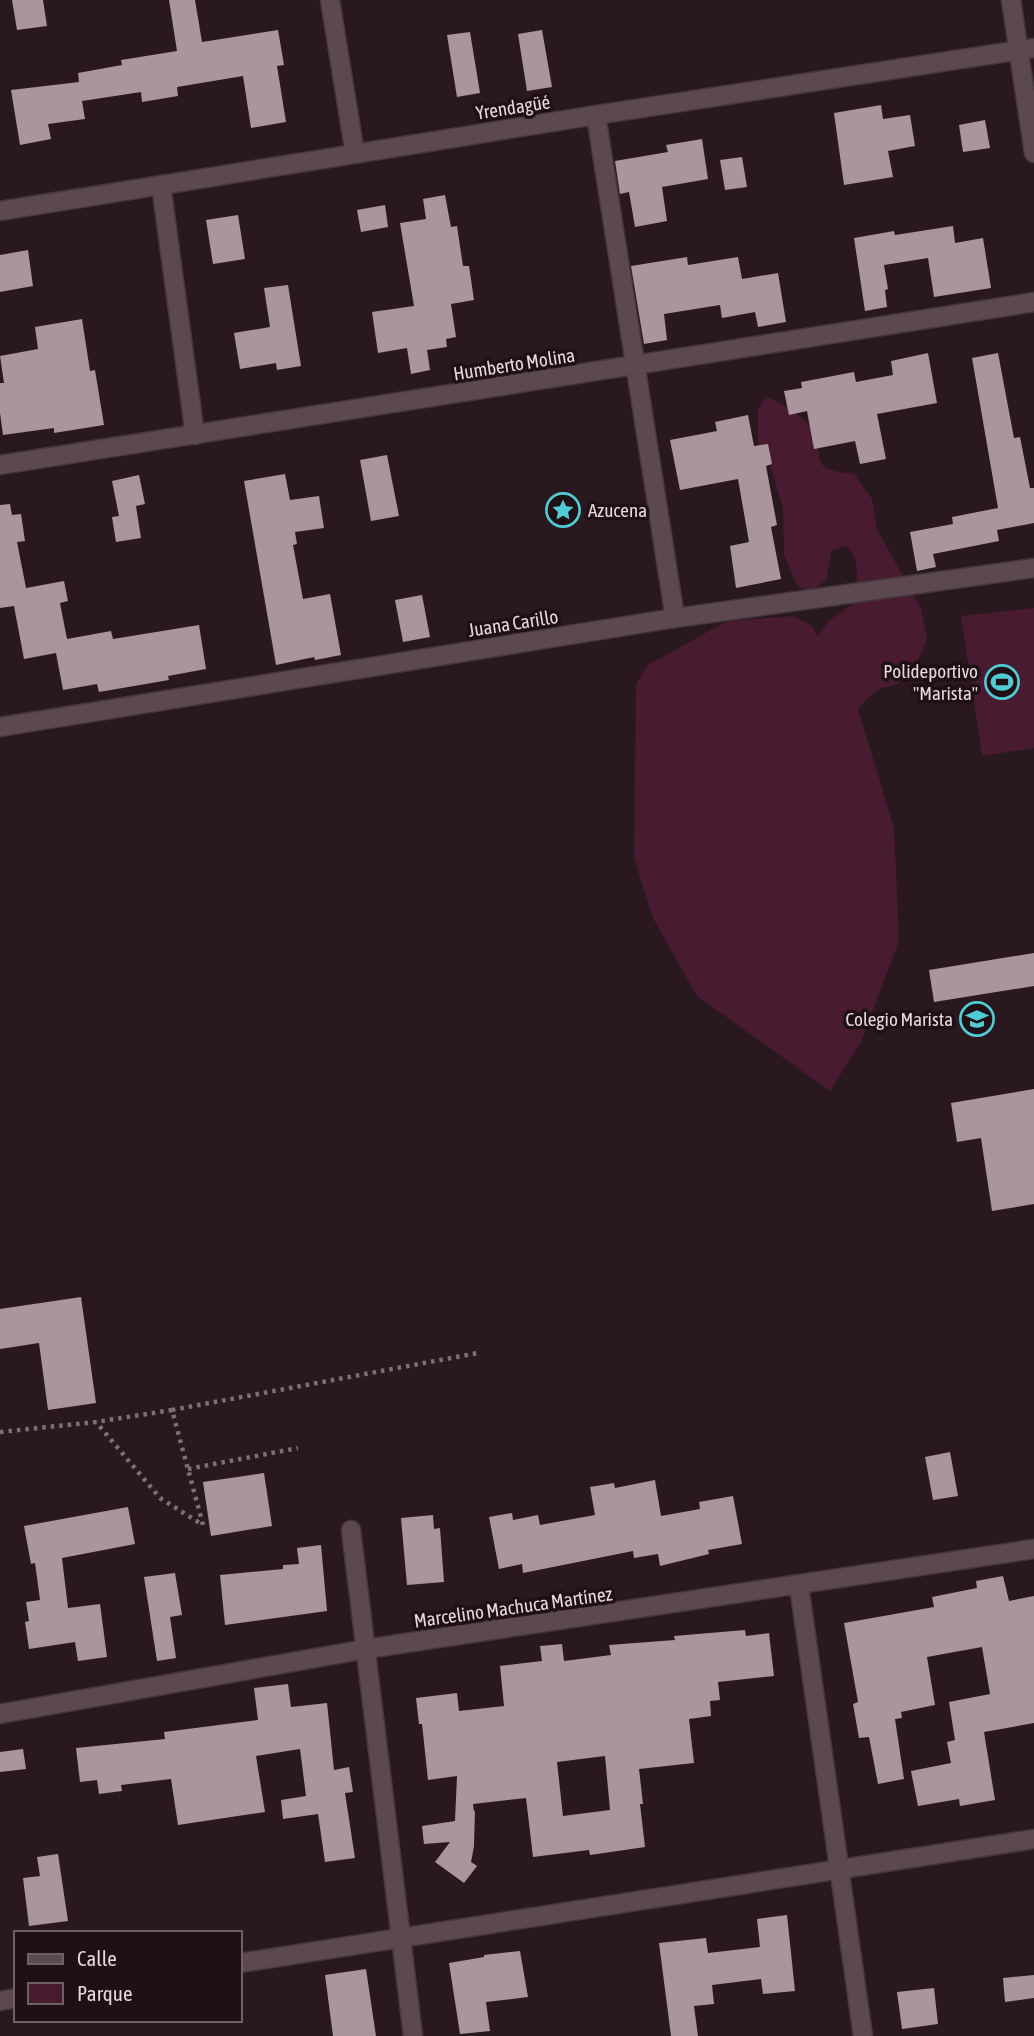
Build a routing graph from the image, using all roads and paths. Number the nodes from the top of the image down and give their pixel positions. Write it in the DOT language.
graph roads {
  1 [pos="330,0"];
  2 [pos="1011,0"];
  3 [pos="1026,49"];
  4 [pos="596,115"];
  5 [pos="1034,153"];
  6 [pos="355,154"];
  7 [pos="161,185"];
  8 [pos="0,211"];
  9 [pos="1034,302"];
  10 [pos="636,366"];
  11 [pos="195,435"];
  12 [pos="0,465"];
  13 [pos="1034,568"];
  14 [pos="675,618"];
  15 [pos="0,727"];
  16 [pos="478,1353"];
  17 [pos="172,1409"];
  18 [pos="96,1422"];
  19 [pos="0,1432"];
  20 [pos="298,1448"];
  21 [pos="188,1469"];
  22 [pos="351,1530"];
  23 [pos="1034,1549"];
  24 [pos="799,1586"];
  25 [pos="366,1649"];
  26 [pos="0,1714"];
  27 [pos="1034,1839"];
  28 [pos="839,1870"];
  29 [pos="401,1938"];
  30 [pos="242,1963"];
  31 [pos="413,2036"];
  32 [pos="863,2036"];
  1 -- 6 [label="street"];
  2 -- 3 [label="street"];
  3 -- 4 [label="street, Yrendagüé"];
  3 -- 5 [label="street"];
  4 -- 6 [label="street, Yrendagüé"];
  4 -- 10 [label="street"];
  6 -- 7 [label="street, Yrendagüé"];
  7 -- 8 [label="street, Yrendagüé"];
  7 -- 11 [label="street"];
  9 -- 10 [label="street, Humberto Molina"];
  10 -- 11 [label="street, Humberto Molina"];
  10 -- 14 [label="street"];
  11 -- 12 [label="street, Humberto Molina"];
  13 -- 14 [label="street, Juana Carillo"];
  14 -- 15 [label="street, Juana Carillo"];
  16 -- 17 [label="path"];
  17 -- 18 [label="path"];
  17 -- 21 [label="path"];
  18 -- 19 [label="path"];
  18 -- 21 [label="path"];
  20 -- 21 [label="path"];
  22 -- 25 [label="street"];
  23 -- 24 [label="street, Marcelino Machuca Martínez"];
  24 -- 25 [label="street, Marcelino Machuca Martínez"];
  24 -- 28 [label="street"];
  25 -- 26 [label="street, Marcelino Machuca Martínez"];
  25 -- 29 [label="street"];
  27 -- 28 [label="street"];
  28 -- 29 [label="street"];
  28 -- 32 [label="street"];
  29 -- 30 [label="street"];
  29 -- 31 [label="street"];
}
